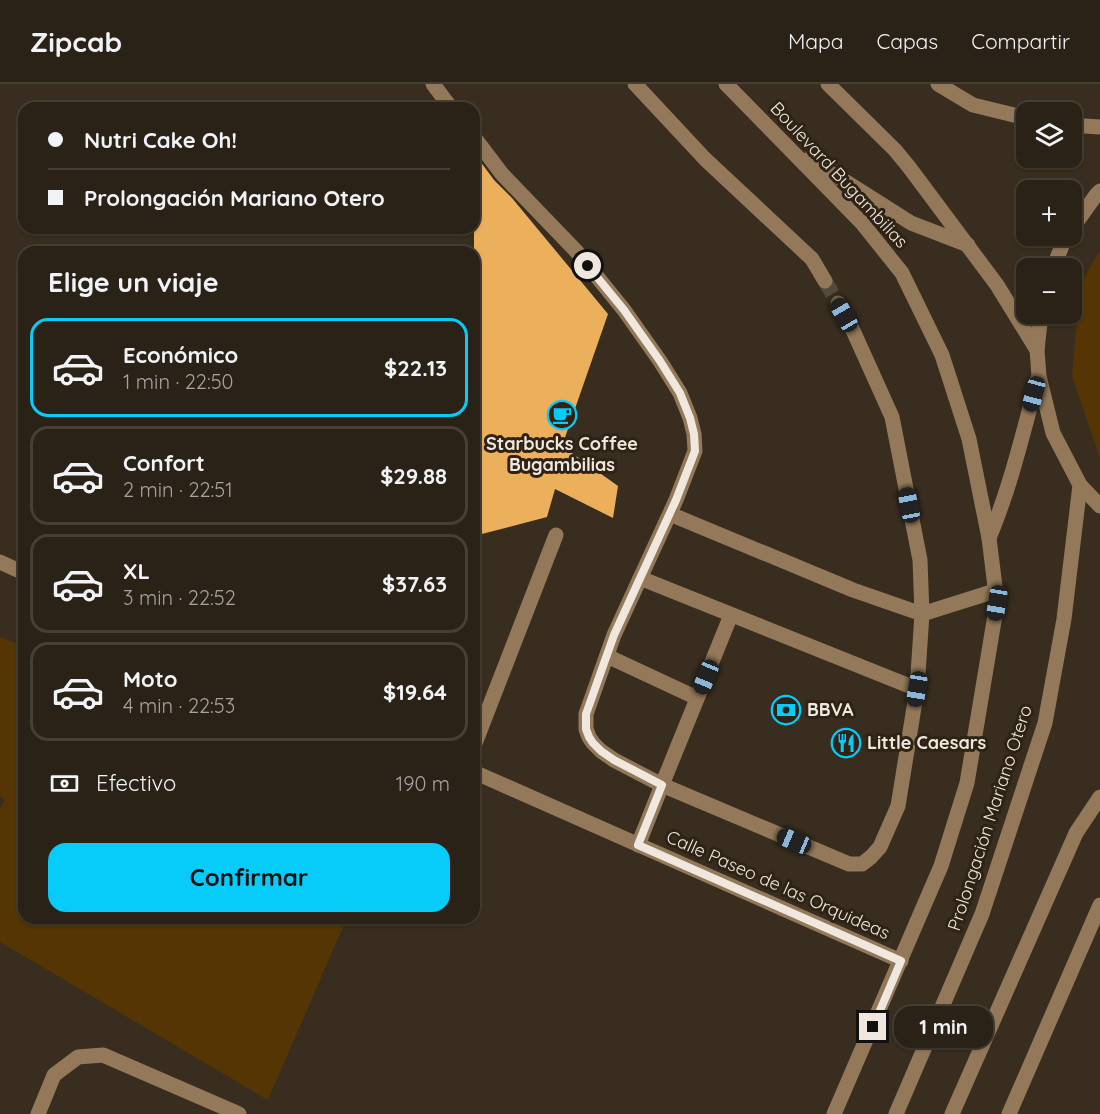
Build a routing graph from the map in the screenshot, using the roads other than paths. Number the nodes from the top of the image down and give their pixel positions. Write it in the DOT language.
graph roads {
  1 [pos="433,84"];
  2 [pos="635,84"];
  3 [pos="726,84"];
  4 [pos="828,84"];
  5 [pos="938,84"];
  6 [pos="446,102"];
  7 [pos="1016,116"];
  8 [pos="1082,126"];
  9 [pos="1100,127"];
  10 [pos="480,145"];
  11 [pos="792,151"];
  12 [pos="1100,191"];
  13 [pos="1082,215"];
  14 [pos="969,245"];
  15 [pos="825,281"];
  16 [pos="838,303"];
  17 [pos="1040,324"];
  18 [pos="1037,350"];
  19 [pos="1039,376"];
  20 [pos="1080,485"];
  21 [pos="1100,506"];
  22 [pos="670,514"];
  23 [pos="556,535"];
  24 [pos="989,538"];
  25 [pos="0,562"];
  26 [pos="18,570"];
  27 [pos="640,578"];
  28 [pos="995,591"];
  29 [pos="922,614"];
  30 [pos="731,615"];
  31 [pos="607,656"];
  32 [pos="917,689"];
  33 [pos="698,698"];
  34 [pos="480,731"];
  35 [pos="480,775"];
  36 [pos="662,785"];
  37 [pos="1100,797"];
  38 [pos="638,845"];
  39 [pos="1100,906"];
  40 [pos="901,961"];
  41 [pos="38,1114"];
  42 [pos="239,1114"];
  43 [pos="834,1114"];
  44 [pos="896,1114"];
  45 [pos="952,1114"];
  46 [pos="1009,1114"];
  1 -- 6 [label="street"];
  2 -- 15 [label="street"];
  3 -- 11 [label="street, Boulevard Bugambilias"];
  4 -- 14 [label="street"];
  5 -- 7 [label="street"];
  8 -- 9 [label="street"];
  10 -- 22 [label="street"];
  11 -- 14 [label="street"];
  11 -- 24 [label="street, Boulevard Bugambilias"];
  12 -- 13 [label="street"];
  14 -- 18 [label="street"];
  16 -- 29 [label="street"];
  17 -- 18 [label="street"];
  18 -- 19 [label="street"];
  19 -- 20 [label="street"];
  19 -- 24 [label="street"];
  20 -- 21 [label="street"];
  20 -- 44 [label="street, Prolongación Mariano Otero"];
  22 -- 27 [label="street"];
  22 -- 29 [label="street"];
  23 -- 34 [label="street"];
  24 -- 28 [label="street, Prolongación Mariano Otero"];
  25 -- 26 [label="street"];
  27 -- 30 [label="street"];
  27 -- 31 [label="street"];
  28 -- 29 [label="street"];
  28 -- 40 [label="street, Prolongación Mariano Otero"];
  29 -- 32 [label="street"];
  30 -- 32 [label="street"];
  30 -- 33 [label="street"];
  31 -- 33 [label="street"];
  31 -- 36 [label="street"];
  32 -- 36 [label="street"];
  33 -- 36 [label="street"];
  35 -- 38 [label="street, Calle Paseo de las Orquideas"];
  36 -- 38 [label="street"];
  37 -- 45 [label="street"];
  38 -- 40 [label="street, Calle Paseo de las Orquideas"];
  39 -- 46 [label="street"];
  40 -- 43 [label="street, Prolongación Mariano Otero"];
  41 -- 42 [label="street"];
}
